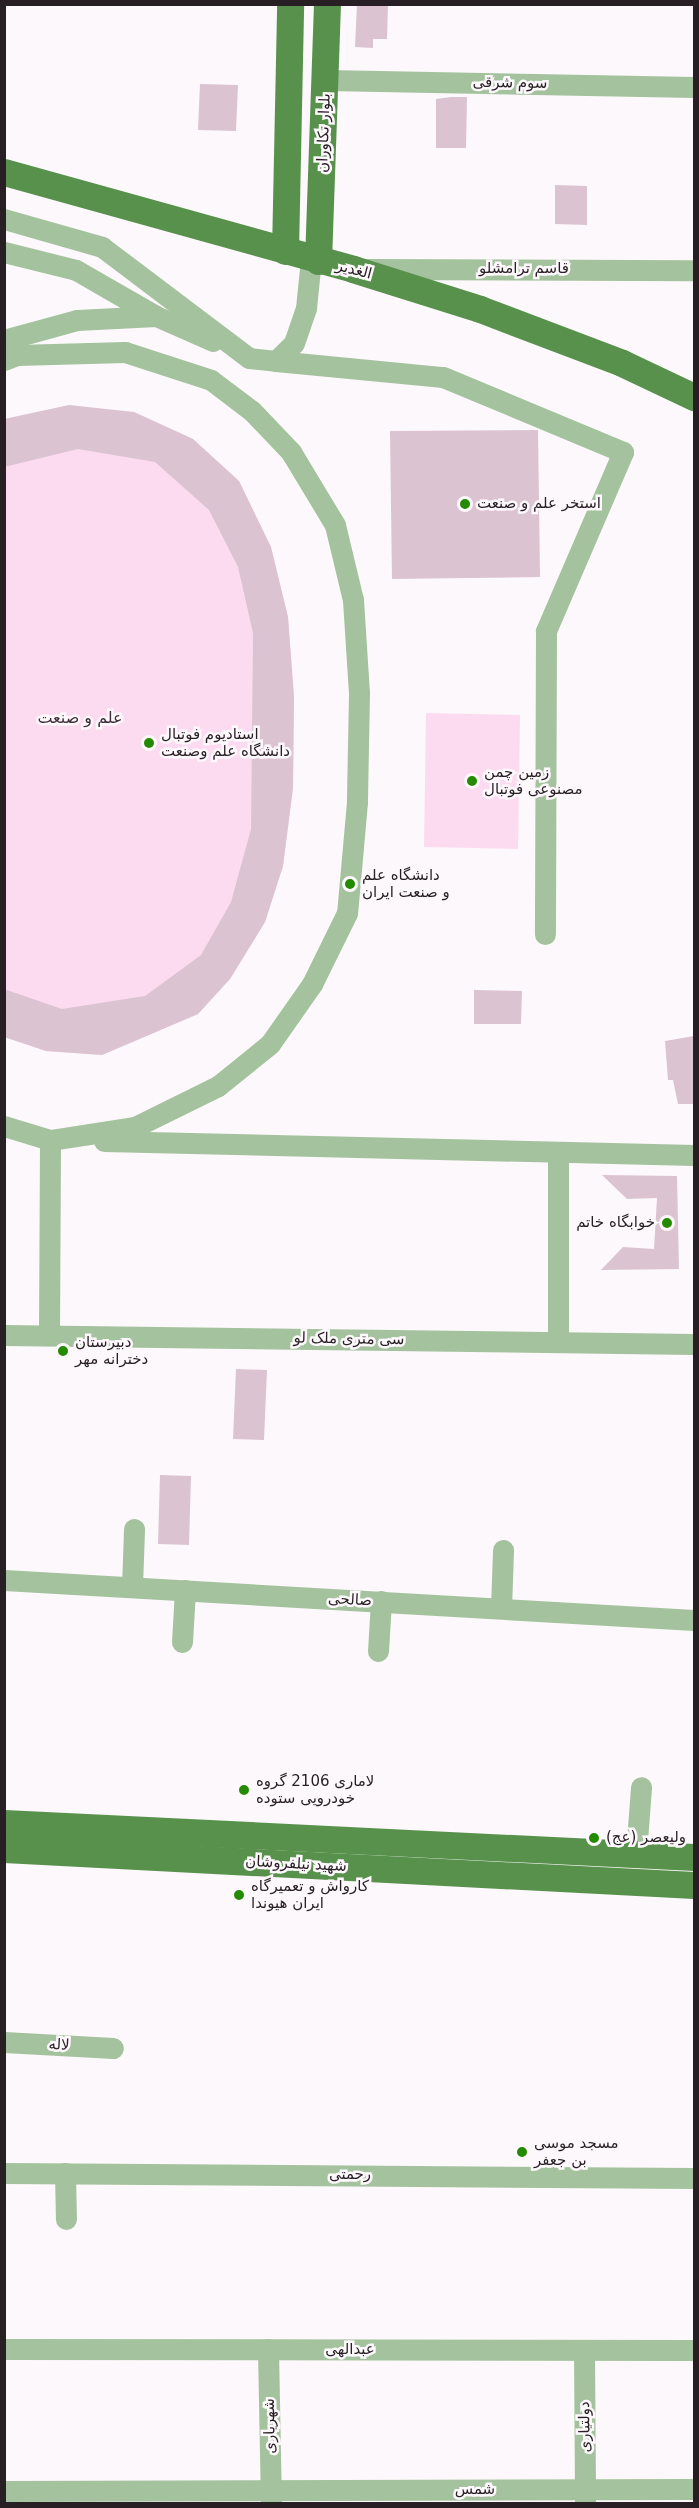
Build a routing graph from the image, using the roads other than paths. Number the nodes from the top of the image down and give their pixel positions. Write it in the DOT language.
graph roads {
  1 [pos="290,4"];
  2 [pos="327,4"];
  3 [pos="326,80"];
  4 [pos="694,87"];
  5 [pos="4,171"];
  6 [pos="4,219"];
  7 [pos="4,252"];
  8 [pos="305,257"];
  9 [pos="353,269"];
  10 [pos="694,270"];
  11 [pos="156,316"];
  12 [pos="4,340"];
  13 [pos="249,358"];
  14 [pos="4,360"];
  15 [pos="276,361"];
  16 [pos="694,397"];
  17 [pos="545,934"];
  18 [pos="4,1126"];
  19 [pos="4,1140"];
  20 [pos="50,1140"];
  21 [pos="558,1153"];
  22 [pos="694,1155"];
  23 [pos="4,1335"];
  24 [pos="49,1335"];
  25 [pos="558,1342"];
  26 [pos="694,1344"];
  27 [pos="134,1529"];
  28 [pos="503,1550"];
  29 [pos="4,1580"];
  30 [pos="132,1587"];
  31 [pos="185,1590"];
  32 [pos="381,1601"];
  33 [pos="501,1608"];
  34 [pos="694,1620"];
  35 [pos="182,1642"];
  36 [pos="378,1651"];
  37 [pos="641,1787"];
  38 [pos="4,1823"];
  39 [pos="4,1849"];
  40 [pos="636,1854"];
  41 [pos="694,1857"];
  42 [pos="694,1885"];
  43 [pos="4,2042"];
  44 [pos="113,2048"];
  45 [pos="4,2173"];
  46 [pos="65,2173"];
  47 [pos="694,2178"];
  48 [pos="66,2219"];
  49 [pos="4,2349"];
  50 [pos="268,2349"];
  51 [pos="584,2350"];
  52 [pos="694,2350"];
  53 [pos="694,2489"];
  54 [pos="4,2491"];
  55 [pos="585,2496"];
  56 [pos="271,2497"];
  1 -- 8 [label="main road"];
  2 -- 3 [label="main road, بلوار تکاوران"];
  3 -- 4 [label="street, سوم شرقی"];
  3 -- 8 [label="main road, بلوار تکاوران"];
  5 -- 8 [label="main road, الغدیر"];
  6 -- 13 [label="street"];
  7 -- 11 [label="street"];
  8 -- 9 [label="main road, الغدیر"];
  8 -- 15 [label="street"];
  9 -- 10 [label="street, قاسم ترامشلو"];
  9 -- 16 [label="main road, الغدیر"];
  11 -- 12 [label="street"];
  11 -- 13 [label="street"];
  13 -- 15 [label="street"];
  14 -- 20 [label="street"];
  15 -- 17 [label="street"];
  18 -- 20 [label="street"];
  19 -- 20 [label="street"];
  20 -- 21 [label="street"];
  20 -- 24 [label="street"];
  21 -- 22 [label="street"];
  21 -- 25 [label="street"];
  23 -- 24 [label="street, سی متری ملک لو"];
  24 -- 25 [label="street, سی متری ملک لو"];
  25 -- 26 [label="street, سی متری ملک لو"];
  27 -- 30 [label="street"];
  28 -- 33 [label="street"];
  29 -- 30 [label="street, صالحی"];
  30 -- 31 [label="street, صالحی"];
  31 -- 32 [label="street, صالحی"];
  31 -- 35 [label="street"];
  32 -- 33 [label="street, صالحی"];
  32 -- 36 [label="street"];
  33 -- 34 [label="street, صالحی"];
  37 -- 40 [label="street"];
  38 -- 40 [label="main road, شهید نیلفروشان"];
  39 -- 42 [label="main road, شهید نیلفروشان"];
  40 -- 41 [label="main road, شهید نیلفروشان"];
  43 -- 44 [label="street, لاله"];
  45 -- 46 [label="street, رحمتی"];
  46 -- 47 [label="street, رحمتی"];
  46 -- 48 [label="street"];
  49 -- 50 [label="street, عبدالهی"];
  50 -- 51 [label="street, عبدالهی"];
  50 -- 56 [label="street, شهریاری"];
  51 -- 52 [label="street, عبدالهی"];
  51 -- 55 [label="street, دولتیاری"];
  53 -- 55 [label="street, شمس"];
  54 -- 56 [label="street, شمس"];
  55 -- 56 [label="street, شمس"];
}
